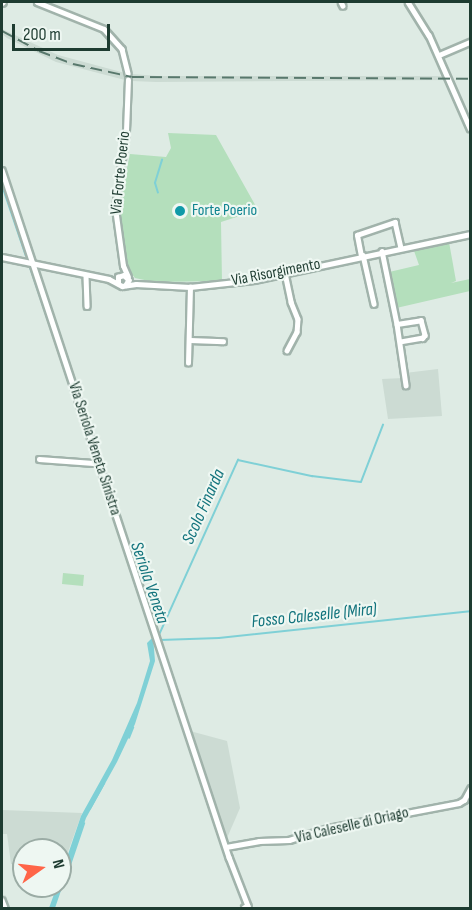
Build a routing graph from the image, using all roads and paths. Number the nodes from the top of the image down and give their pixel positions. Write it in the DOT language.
graph roads {
  1 [pos="37,2"];
  2 [pos="408,2"];
  3 [pos="471,42"];
  4 [pos="439,56"];
  5 [pos="128,73"];
  6 [pos="128,80"];
  7 [pos="471,128"];
  8 [pos="2,170"];
  9 [pos="471,234"];
  10 [pos="401,247"];
  11 [pos="382,251"];
  12 [pos="362,255"];
  13 [pos="2,257"];
  14 [pos="33,262"];
  15 [pos="123,266"];
  16 [pos="285,273"];
  17 [pos="86,276"];
  18 [pos="119,276"];
  19 [pos="128,278"];
  20 [pos="109,279"];
  21 [pos="118,284"];
  22 [pos="136,284"];
  23 [pos="126,285"];
  24 [pos="190,287"];
  25 [pos="374,304"];
  26 [pos="87,306"];
  27 [pos="397,324"];
  28 [pos="190,340"];
  29 [pos="223,341"];
  30 [pos="400,342"];
  31 [pos="287,351"];
  32 [pos="188,363"];
  33 [pos="406,385"];
  34 [pos="39,459"];
  35 [pos="93,463"];
  36 [pos="471,789"];
  37 [pos="226,847"];
  38 [pos="2,900"];
  39 [pos="245,908"];
  40 [pos="5,909"];
  1 -- 5 [label="street"];
  2 -- 4 [label="street"];
  3 -- 4 [label="street"];
  4 -- 7 [label="street"];
  6 -- 15 [label="street, Via Forte Poerio"];
  8 -- 14 [label="street, Via Seriola Veneta Sinistra"];
  9 -- 10 [label="street, Via Risorgimento"];
  10 -- 11 [label="street, Via Risorgimento"];
  10 -- 12 [label="street"];
  11 -- 12 [label="street, Via Risorgimento"];
  11 -- 27 [label="street"];
  12 -- 16 [label="street, Via Risorgimento"];
  12 -- 25 [label="street"];
  13 -- 14 [label="street, Via Risorgimento"];
  14 -- 17 [label="street, Via Risorgimento"];
  14 -- 37 [label="street, Via Seriola Veneta Sinistra"];
  15 -- 18 [label="street"];
  15 -- 19 [label="street, Via Risorgimento"];
  16 -- 24 [label="street, Via Risorgimento"];
  16 -- 31 [label="street"];
  17 -- 20 [label="street, Via Risorgimento"];
  17 -- 26 [label="street"];
  18 -- 19 [label="street, Via Risorgimento"];
  18 -- 20 [label="street, Via Risorgimento"];
  18 -- 21 [label="street"];
  19 -- 22 [label="street, Via Risorgimento"];
  19 -- 23 [label="street"];
  20 -- 21 [label="street, Via Risorgimento"];
  21 -- 23 [label="street, Via Risorgimento"];
  22 -- 23 [label="street, Via Risorgimento"];
  22 -- 24 [label="street, Via Risorgimento"];
  24 -- 28 [label="street"];
  27 -- 30 [label="street"];
  27 -- 30 [label="street"];
  28 -- 29 [label="street"];
  28 -- 32 [label="street"];
  30 -- 33 [label="street"];
  34 -- 35 [label="street"];
  36 -- 37 [label="street, Via Caleselle di Oriago"];
  37 -- 39 [label="street, Via Seriola Veneta Sinistra"];
  38 -- 40 [label="street"];
}
